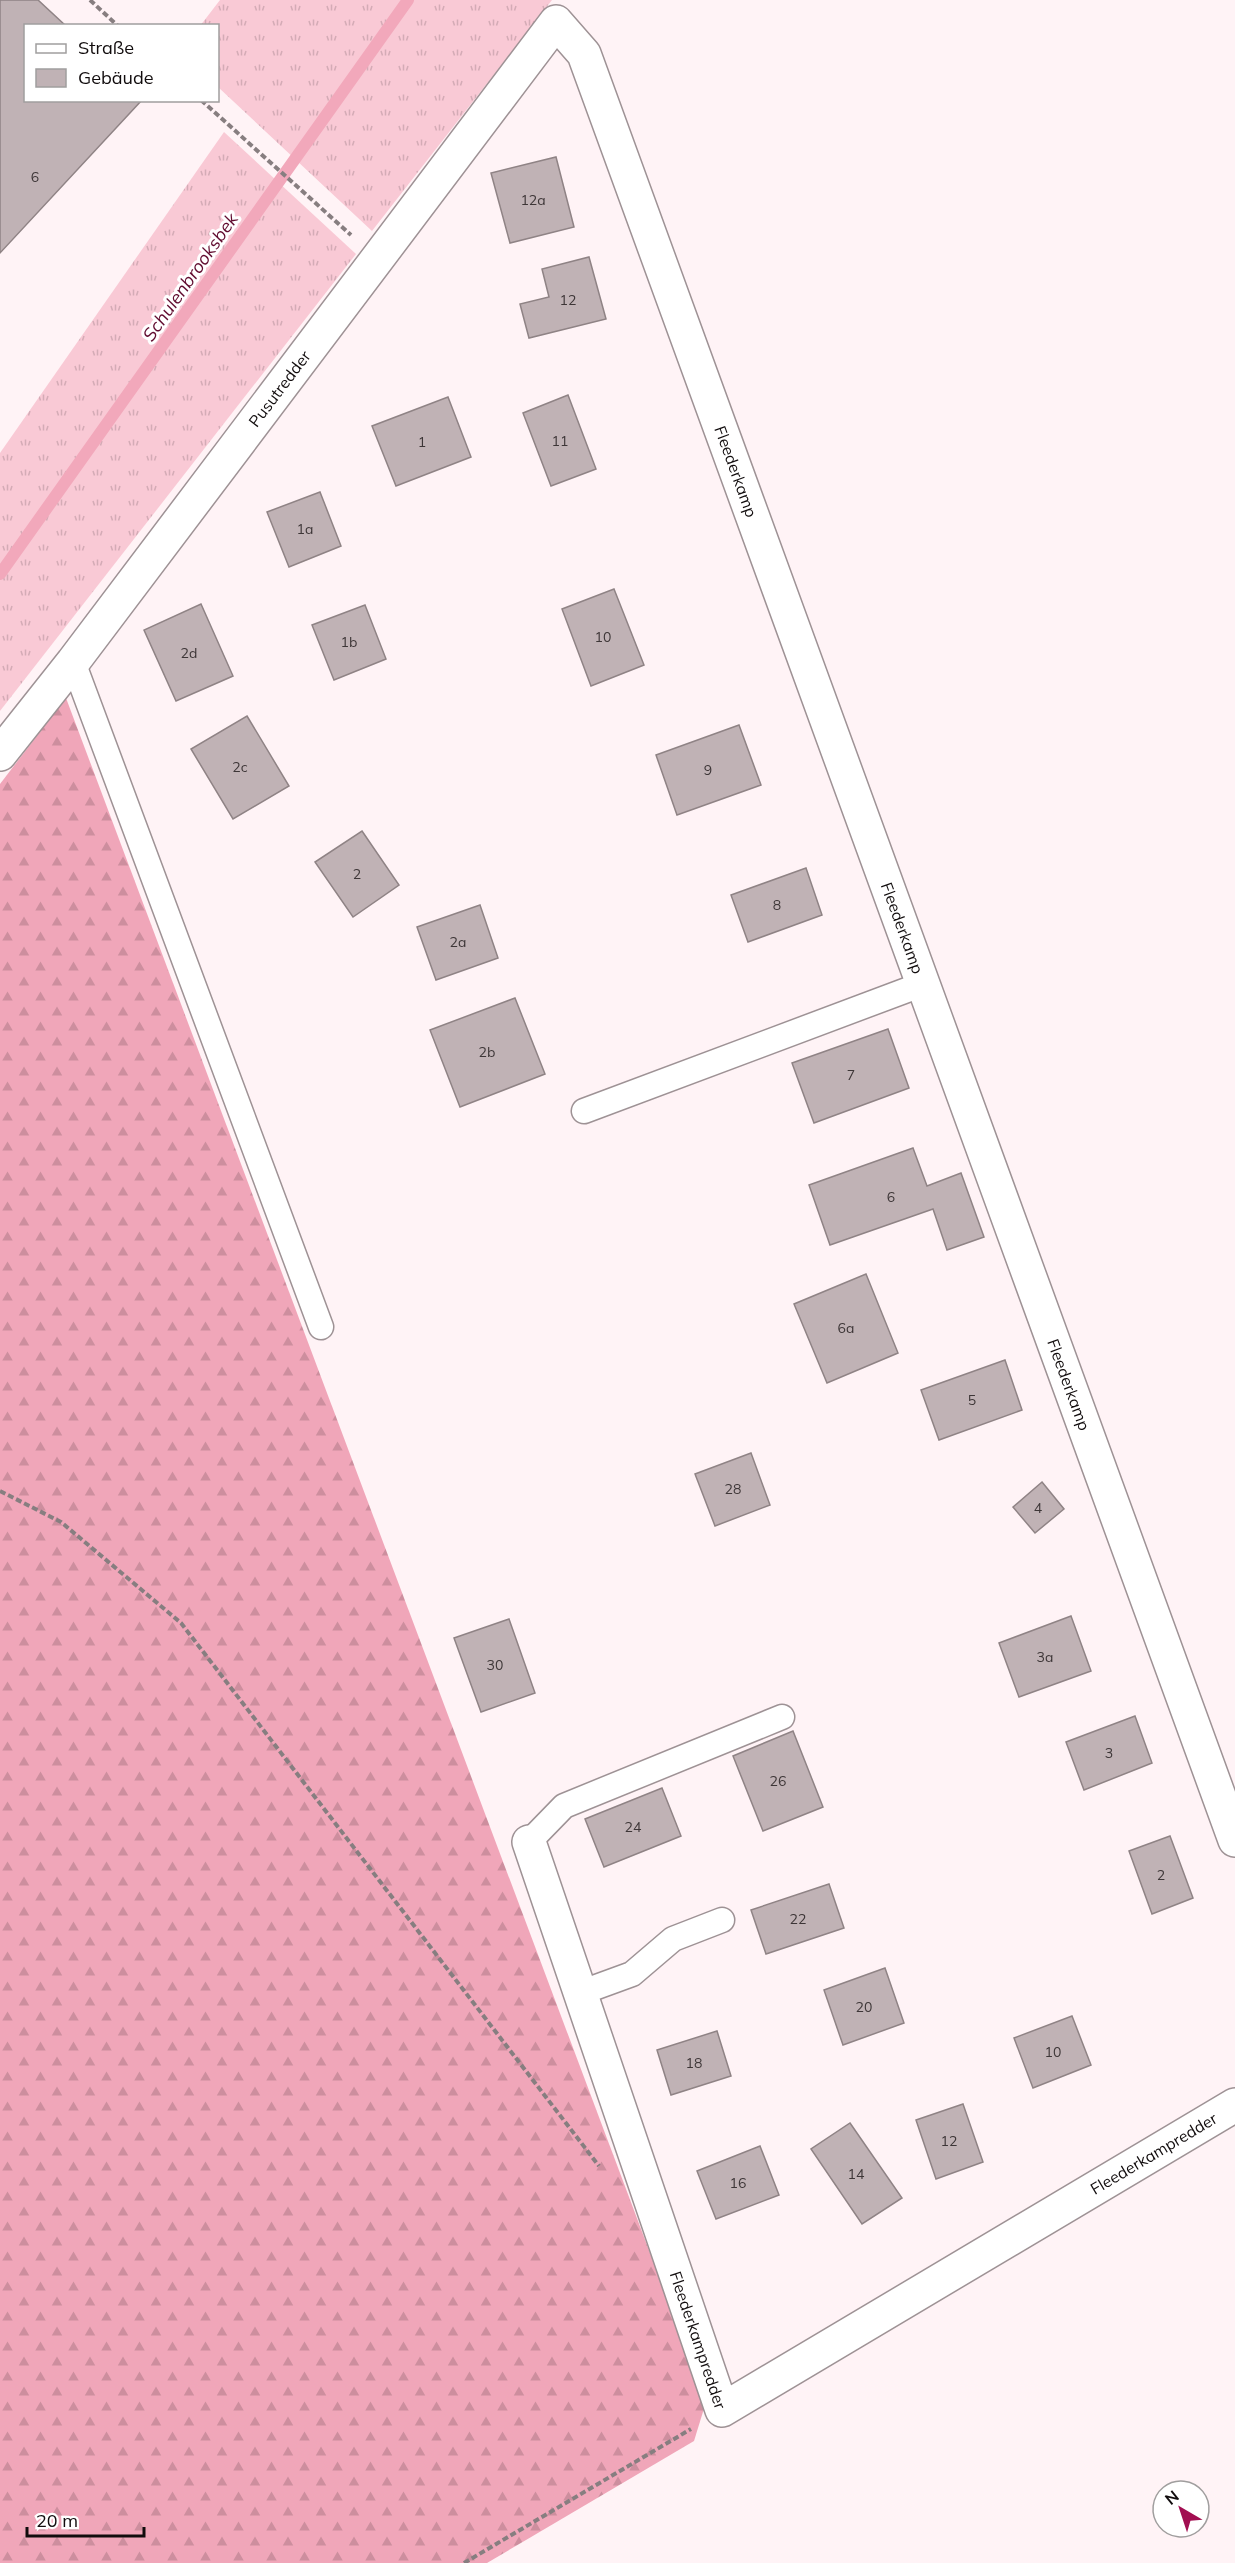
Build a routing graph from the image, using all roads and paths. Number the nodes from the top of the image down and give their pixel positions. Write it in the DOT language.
graph roads {
  1 [pos="90,0"];
  2 [pos="556,22"];
  3 [pos="116,24"];
  4 [pos="203,102"];
  5 [pos="322,209"];
  6 [pos="73,662"];
  7 [pos="0,754"];
  8 [pos="923,984"];
  9 [pos="584,1111"];
  10 [pos="321,1327"];
  11 [pos="0,1491"];
  12 [pos="782,1718"];
  13 [pos="1235,1840"];
  14 [pos="529,1842"];
  15 [pos="722,1920"];
  16 [pos="580,1993"];
  17 [pos="1235,2105"];
  18 [pos="600,2168"];
  19 [pos="722,2410"];
  20 [pos="464,2563"];
  1 -- 3 [label="path"];
  2 -- 6 [label="street, Pusutredder"];
  2 -- 8 [label="street, Fleederkamp"];
  4 -- 5 [label="path"];
  6 -- 7 [label="street, Pusutredder"];
  6 -- 10 [label="lane"];
  8 -- 9 [label="lane"];
  8 -- 13 [label="street, Fleederkamp"];
  11 -- 18 [label="path"];
  12 -- 14 [label="lane"];
  14 -- 16 [label="street, Fleederkampredder"];
  15 -- 16 [label="lane"];
  16 -- 19 [label="street, Fleederkampredder"];
  17 -- 19 [label="street, Fleederkampredder"];
  19 -- 20 [label="path"];
}
